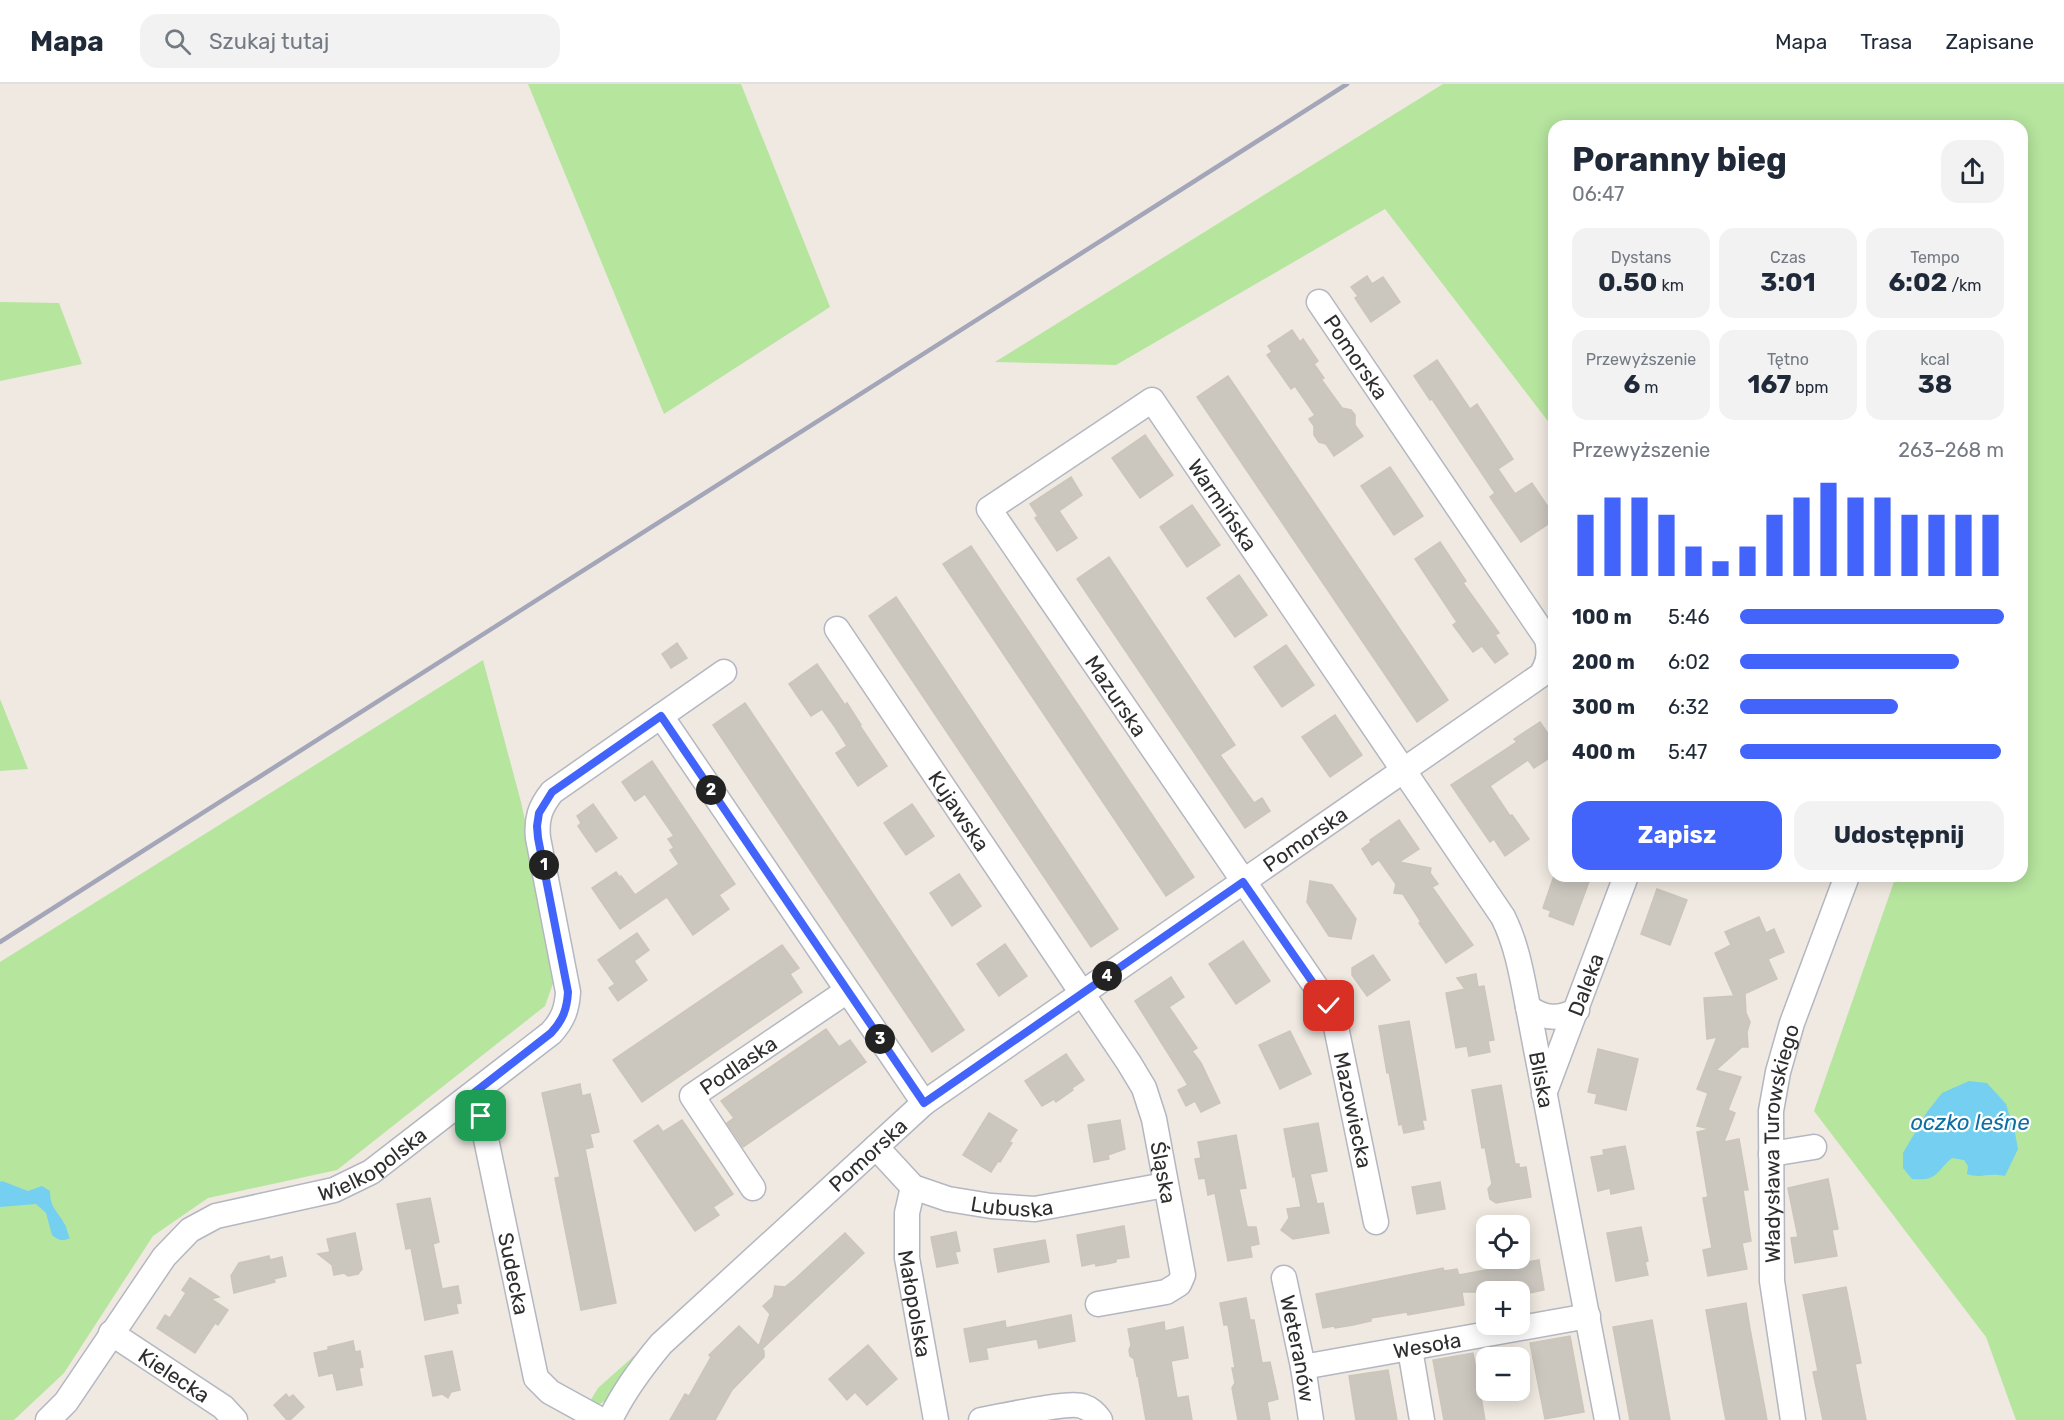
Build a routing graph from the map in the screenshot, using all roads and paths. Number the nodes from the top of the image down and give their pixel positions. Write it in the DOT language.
graph roads {
  1 [pos="1319,302"];
  2 [pos="989,509"];
  3 [pos="837,629"];
  4 [pos="1548,642"];
  5 [pos="1548,658"];
  6 [pos="724,672"];
  7 [pos="661,716"];
  8 [pos="1404,770"];
  9 [pos="1243,882"];
  10 [pos="1624,882"];
  11 [pos="1845,882"];
  12 [pos="847,991"];
  13 [pos="1082,994"];
  14 [pos="1528,1007"];
  15 [pos="1576,1010"];
  16 [pos="1544,1094"];
  17 [pos="470,1096"];
  18 [pos="924,1103"];
  19 [pos="876,1147"];
  20 [pos="1814,1147"];
  21 [pos="1771,1154"];
  22 [pos="1166,1185"];
  23 [pos="913,1187"];
  24 [pos="753,1188"];
  25 [pos="1376,1222"];
  26 [pos="1284,1278"];
  27 [pos="1098,1304"];
  28 [pos="1588,1316"];
  29 [pos="111,1333"];
  30 [pos="1410,1349"];
  31 [pos="1304,1367"];
  32 [pos="48,1420"];
  33 [pos="235,1420"];
  34 [pos="601,1420"];
  35 [pos="610,1420"];
  36 [pos="936,1420"];
  37 [pos="981,1420"];
  38 [pos="1100,1420"];
  39 [pos="1311,1420"];
  40 [pos="1422,1420"];
  41 [pos="1607,1420"];
  42 [pos="1793,1420"];
  1 -- 4 [label="street, Pomorska"];
  2 -- 8 [label="street, Warmińska"];
  2 -- 9 [label="street, Mazurska"];
  3 -- 13 [label="street, Kujawska"];
  5 -- 8 [label="street, Pomorska"];
  6 -- 7 [label="street, Wielkopolska"];
  7 -- 12 [label="street"];
  7 -- 17 [label="street, Wielkopolska"];
  8 -- 9 [label="street, Pomorska"];
  8 -- 14 [label="street, Bliska"];
  9 -- 13 [label="street, Pomorska"];
  9 -- 25 [label="street, Mazowiecka"];
  10 -- 15 [label="street, Daleka"];
  11 -- 21 [label="street, Władysława Turowskiego"];
  12 -- 18 [label="street"];
  12 -- 24 [label="street, Podlaska"];
  13 -- 18 [label="street, Pomorska"];
  13 -- 22 [label="street, Śląska"];
  14 -- 15 [label="street"];
  14 -- 16 [label="street, Bliska"];
  15 -- 16 [label="street, Daleka"];
  16 -- 28 [label="street, Bliska"];
  17 -- 29 [label="street, Wielkopolska"];
  17 -- 34 [label="street, Sudecka"];
  18 -- 19 [label="street, Pomorska"];
  19 -- 23 [label="street, Lubuska"];
  19 -- 35 [label="street, Pomorska"];
  20 -- 21 [label="street"];
  21 -- 42 [label="street, Władysława Turowskiego"];
  22 -- 23 [label="street, Lubuska"];
  22 -- 27 [label="street, Śląska"];
  23 -- 36 [label="street, Małopolska"];
  26 -- 31 [label="street, Weteranów"];
  28 -- 30 [label="street, Wesoła"];
  28 -- 41 [label="street, Bliska"];
  29 -- 32 [label="street, Wielkopolska"];
  29 -- 33 [label="street, Kielecka"];
  30 -- 31 [label="street, Wesoła"];
  30 -- 40 [label="street"];
  31 -- 39 [label="street, Weteranów"];
  37 -- 38 [label="street"];
}
